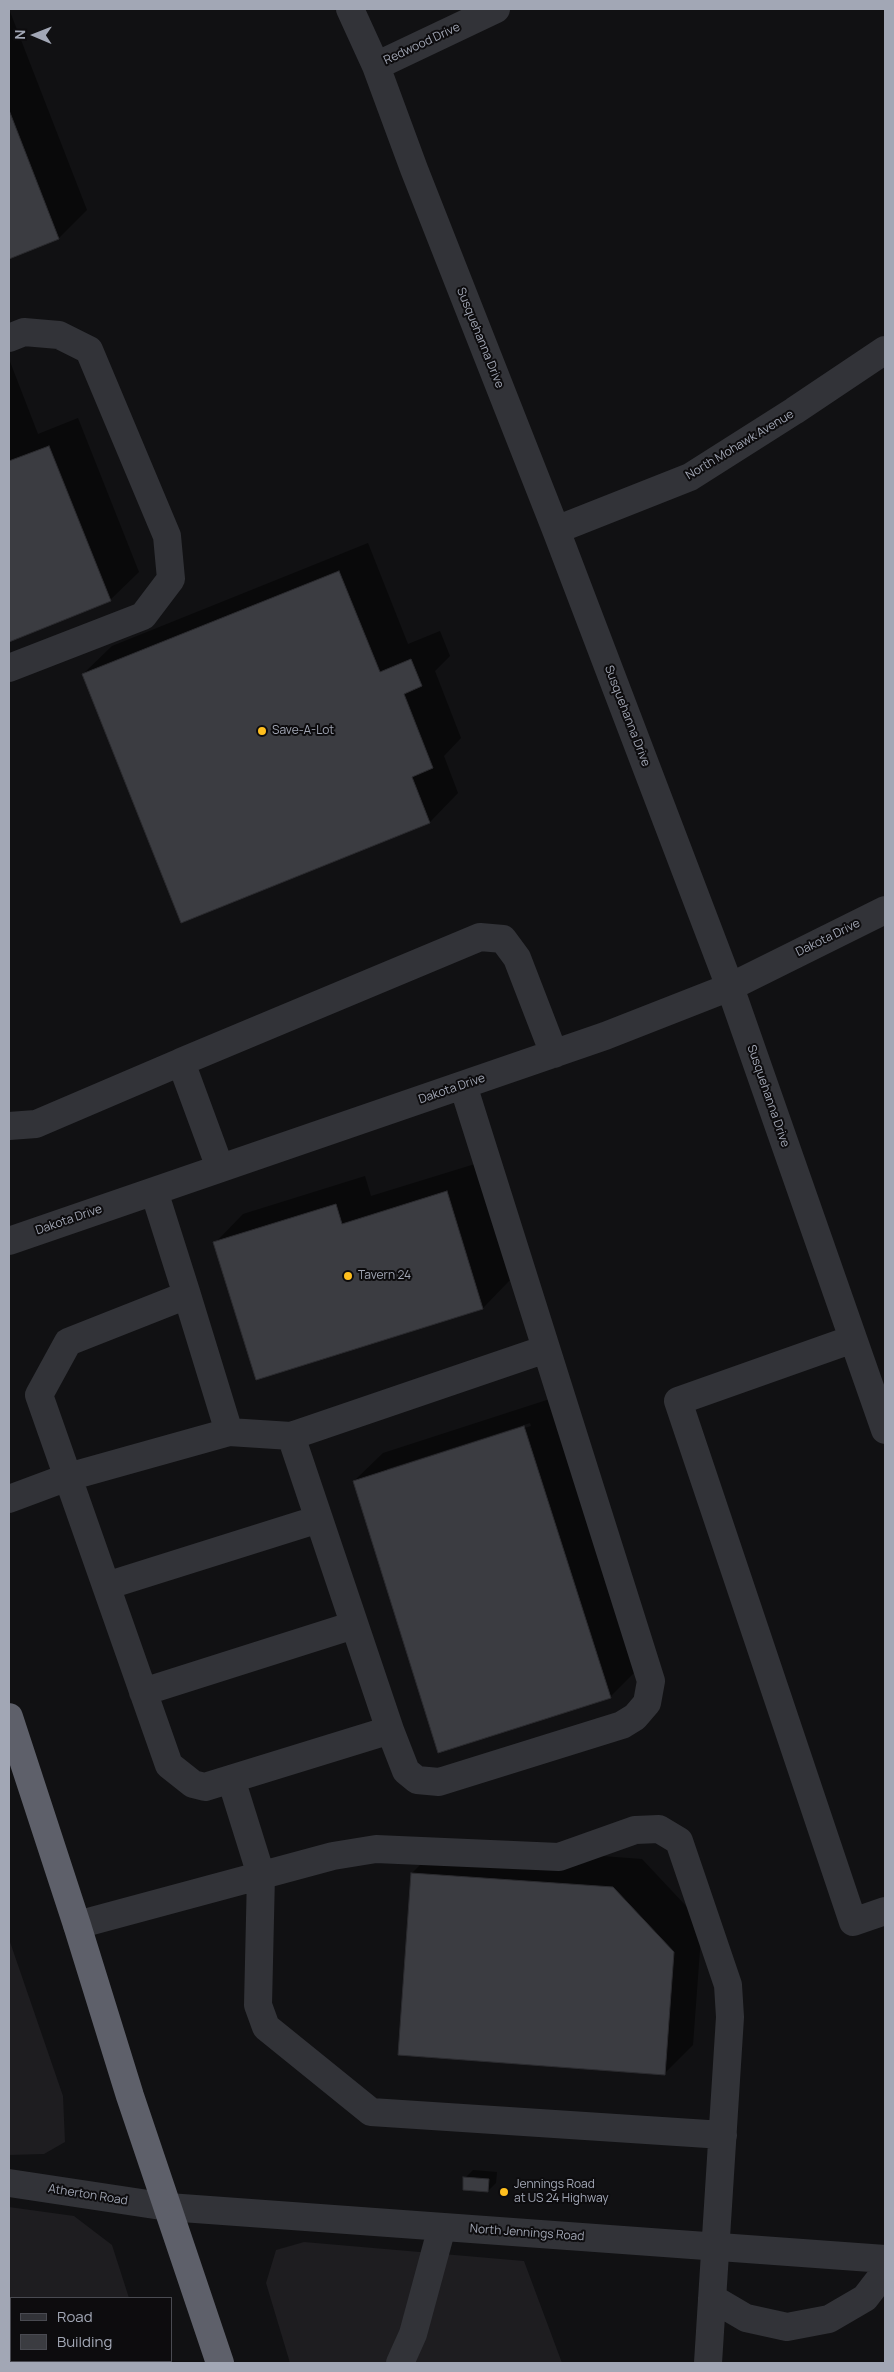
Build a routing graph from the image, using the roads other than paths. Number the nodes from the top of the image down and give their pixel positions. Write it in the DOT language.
graph roads {
  1 [pos="350,9"];
  2 [pos="496,9"];
  3 [pos="376,66"];
  4 [pos="9,338"];
  5 [pos="885,350"];
  6 [pos="556,530"];
  7 [pos="9,668"];
  8 [pos="885,910"];
  9 [pos="730,987"];
  10 [pos="554,1054"];
  11 [pos="181,1062"];
  12 [pos="463,1085"];
  13 [pos="9,1126"];
  14 [pos="220,1168"];
  15 [pos="154,1191"];
  16 [pos="9,1240"];
  17 [pos="187,1294"];
  18 [pos="853,1339"];
  19 [pos="546,1349"];
  20 [pos="885,1430"];
  21 [pos="229,1432"];
  22 [pos="292,1436"];
  23 [pos="68,1477"];
  24 [pos="9,1499"];
  25 [pos="320,1519"];
  26 [pos="106,1586"];
  27 [pos="354,1625"];
  28 [pos="143,1692"];
  29 [pos="9,1717"];
  30 [pos="390,1730"];
  31 [pos="231,1779"];
  32 [pos="261,1875"];
  33 [pos="885,1911"];
  34 [pos="77,1925"];
  35 [pos="723,2135"];
  36 [pos="9,2183"];
  37 [pos="168,2207"];
  38 [pos="442,2227"];
  39 [pos="716,2247"];
  40 [pos="885,2259"];
  41 [pos="885,2272"];
  42 [pos="712,2298"];
  43 [pos="220,2363"];
  44 [pos="400,2363"];
  45 [pos="708,2363"];
  1 -- 3 [label="street, Susquehanna Drive"];
  2 -- 3 [label="street, Redwood Drive"];
  3 -- 6 [label="street, Susquehanna Drive"];
  4 -- 7 [label="street"];
  5 -- 6 [label="street, North Mohawk Avenue"];
  6 -- 9 [label="street, Susquehanna Drive"];
  8 -- 9 [label="street, Dakota Drive"];
  9 -- 10 [label="street, Dakota Drive"];
  9 -- 18 [label="street, Susquehanna Drive"];
  10 -- 11 [label="street"];
  10 -- 12 [label="street, Dakota Drive"];
  11 -- 13 [label="street"];
  11 -- 14 [label="street"];
  12 -- 14 [label="street, Dakota Drive"];
  12 -- 19 [label="street"];
  14 -- 15 [label="street, Dakota Drive"];
  15 -- 16 [label="street, Dakota Drive"];
  15 -- 17 [label="street"];
  17 -- 21 [label="street"];
  17 -- 23 [label="street"];
  18 -- 20 [label="street, Susquehanna Drive"];
  18 -- 33 [label="street"];
  19 -- 22 [label="street"];
  19 -- 30 [label="street"];
  21 -- 22 [label="street"];
  21 -- 23 [label="street"];
  22 -- 25 [label="street"];
  23 -- 24 [label="street"];
  23 -- 26 [label="street"];
  25 -- 26 [label="street"];
  25 -- 27 [label="street"];
  26 -- 28 [label="street"];
  27 -- 28 [label="street"];
  27 -- 30 [label="street"];
  28 -- 31 [label="street"];
  29 -- 34 [label="highway"];
  30 -- 31 [label="street"];
  31 -- 32 [label="street"];
  32 -- 34 [label="street"];
  32 -- 35 [label="street"];
  32 -- 35 [label="street"];
  34 -- 37 [label="highway"];
  35 -- 39 [label="street"];
  36 -- 37 [label="street, Atherton Road"];
  37 -- 38 [label="street, North Jennings Road"];
  37 -- 43 [label="highway"];
  38 -- 39 [label="street, North Jennings Road"];
  38 -- 44 [label="street"];
  39 -- 40 [label="street, North Jennings Road"];
  39 -- 42 [label="street"];
  41 -- 42 [label="street"];
  42 -- 45 [label="street"];
}
